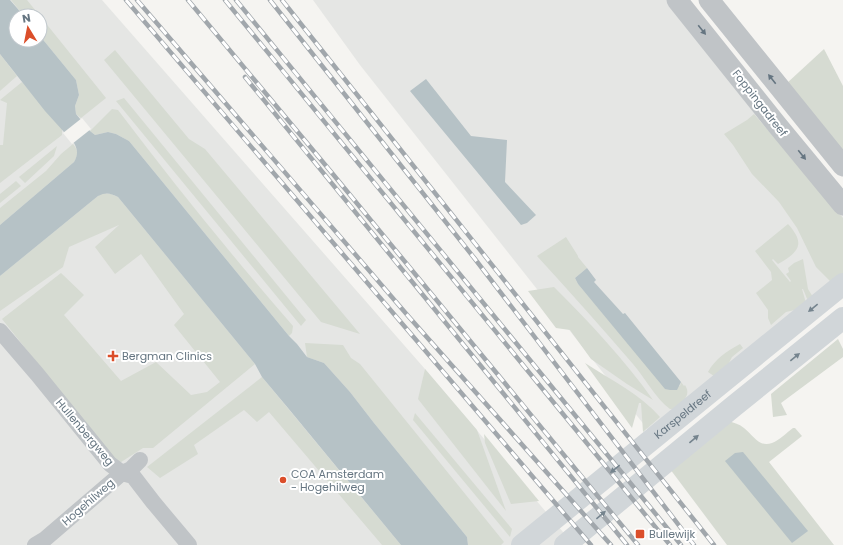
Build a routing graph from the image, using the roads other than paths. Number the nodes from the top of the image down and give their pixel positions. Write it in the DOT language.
graph roads {
  1 [pos="677,0"];
  2 [pos="709,0"];
  3 [pos="843,166"];
  4 [pos="843,205"];
  5 [pos="843,284"];
  6 [pos="843,318"];
  7 [pos="0,331"];
  8 [pos="140,460"];
  9 [pos="122,473"];
  10 [pos="43,543"];
  11 [pos="189,545"];
  12 [pos="522,545"];
  13 [pos="565,545"];
  1 -- 4 [label="street, Foppingadreef, one-way"];
  3 -- 2 [label="street, one-way"];
  5 -- 12 [label="main road, Karspeldreef, one-way"];
  13 -- 6 [label="main road, one-way"];
  7 -- 9 [label="street, Hullenbergweg"];
  8 -- 9 [label="street, Hogehilweg"];
  9 -- 10 [label="street, Hogehilweg"];
  9 -- 11 [label="street, Hullenbergweg"];
}
